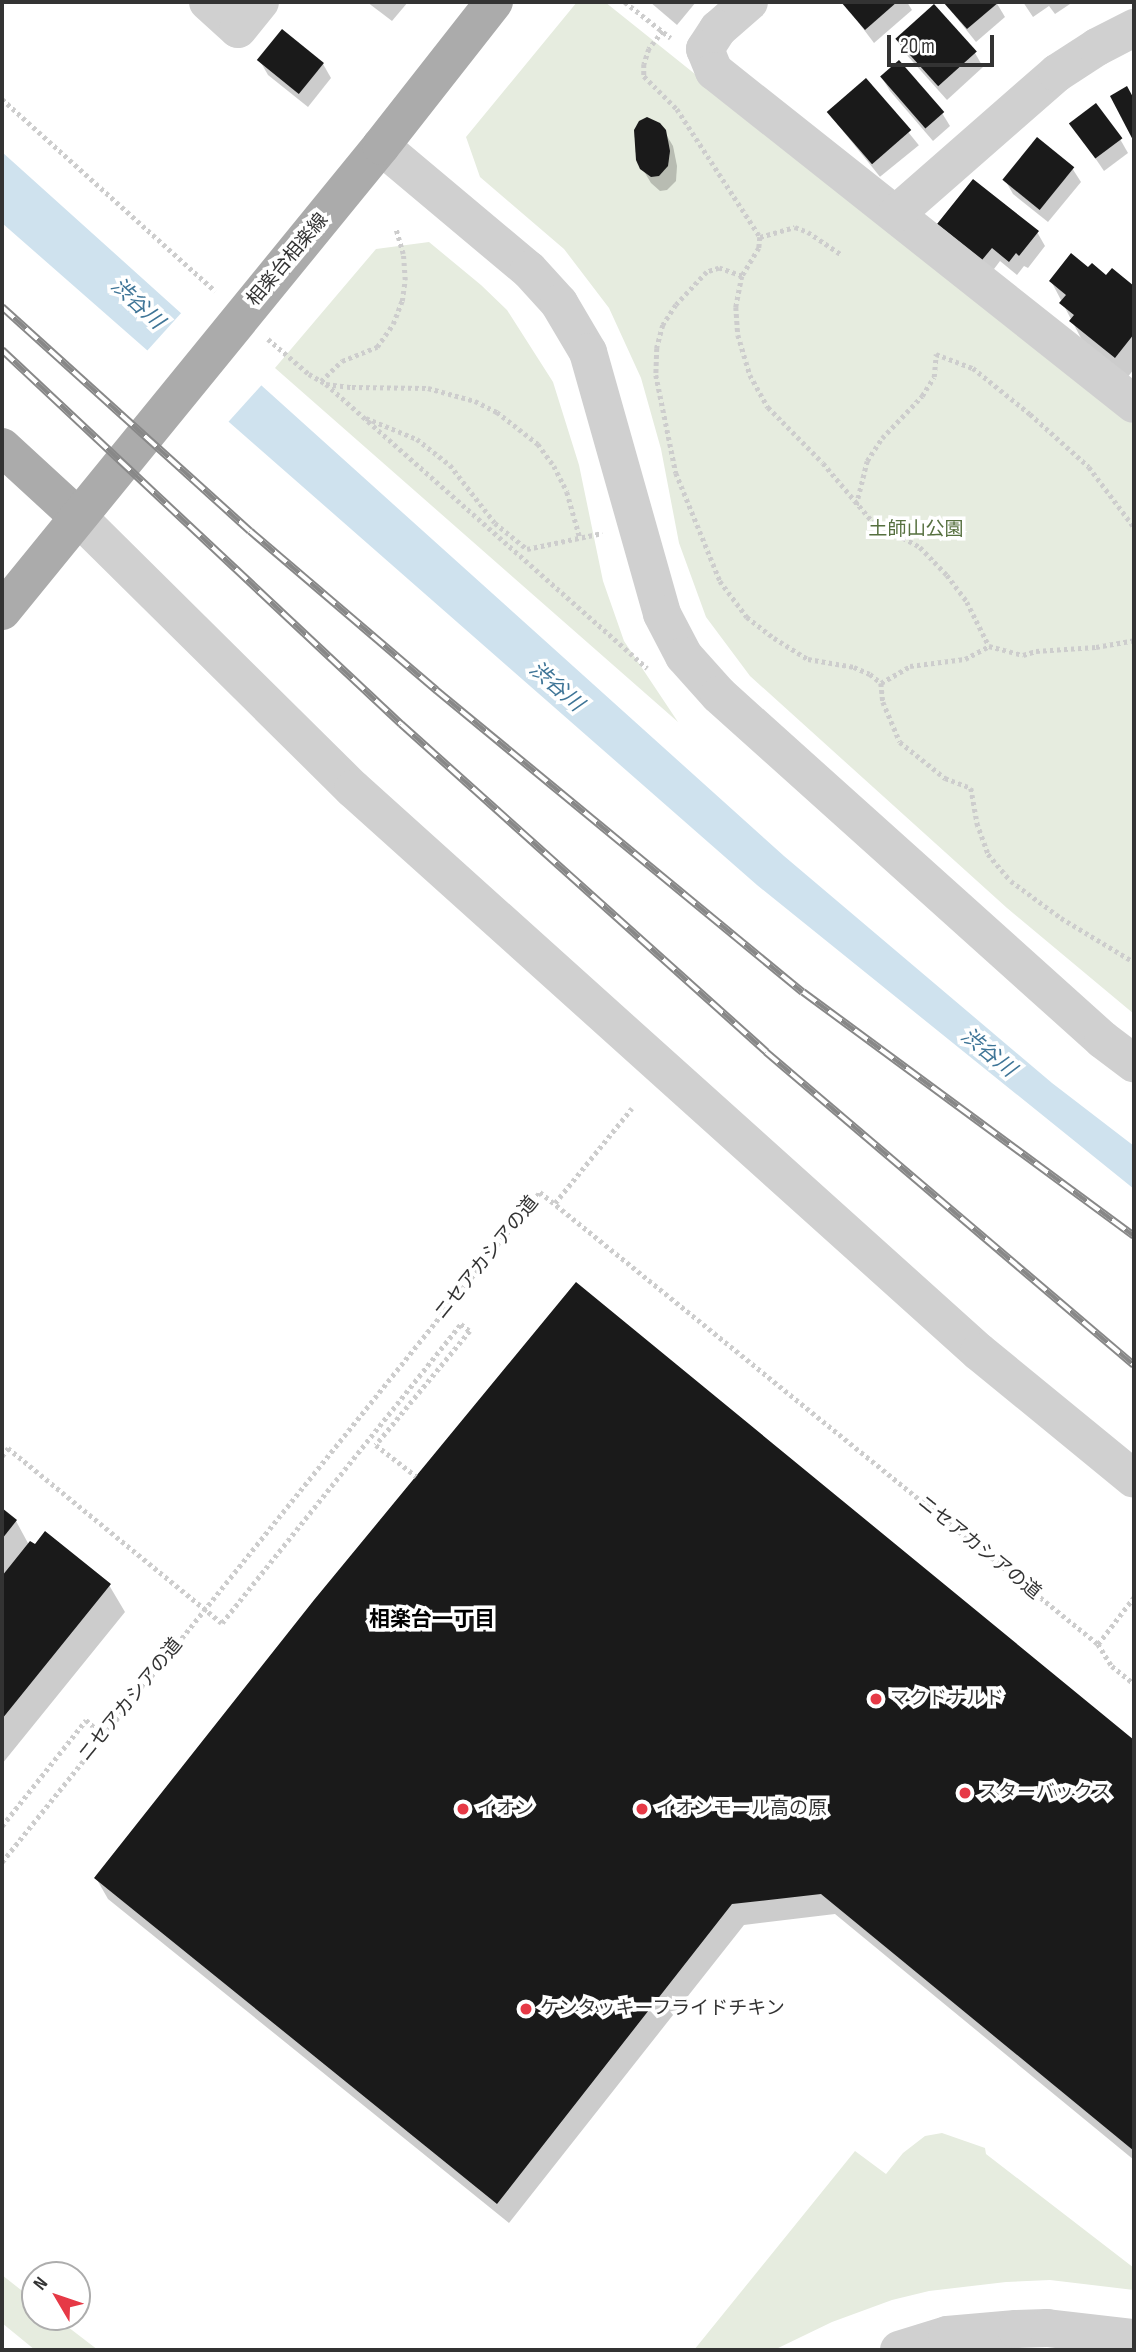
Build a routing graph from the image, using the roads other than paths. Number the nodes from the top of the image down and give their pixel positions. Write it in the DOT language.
graph roads {
  1 [pos="208,2"];
  2 [pos="260,2"];
  3 [pos="494,2"];
  4 [pos="749,2"];
  5 [pos="1134,28"];
  6 [pos="382,146"];
  7 [pos="897,213"];
  8 [pos="1131,395"];
  9 [pos="2,447"];
  10 [pos="88,504"];
  11 [pos="2,611"];
  12 [pos="1134,1063"];
  13 [pos="1134,1479"];
  14 [pos="1134,2338"];
  15 [pos="899,2350"];
  1 -- 2 [label="street"];
  3 -- 6 [label="main road, 相楽台相楽線"];
  4 -- 7 [label="street"];
  5 -- 7 [label="street"];
  6 -- 10 [label="main road, 相楽台相楽線"];
  6 -- 12 [label="street"];
  7 -- 8 [label="street"];
  9 -- 10 [label="main road"];
  10 -- 11 [label="main road, 相楽台相楽線"];
  10 -- 13 [label="street"];
  14 -- 15 [label="street"];
}
